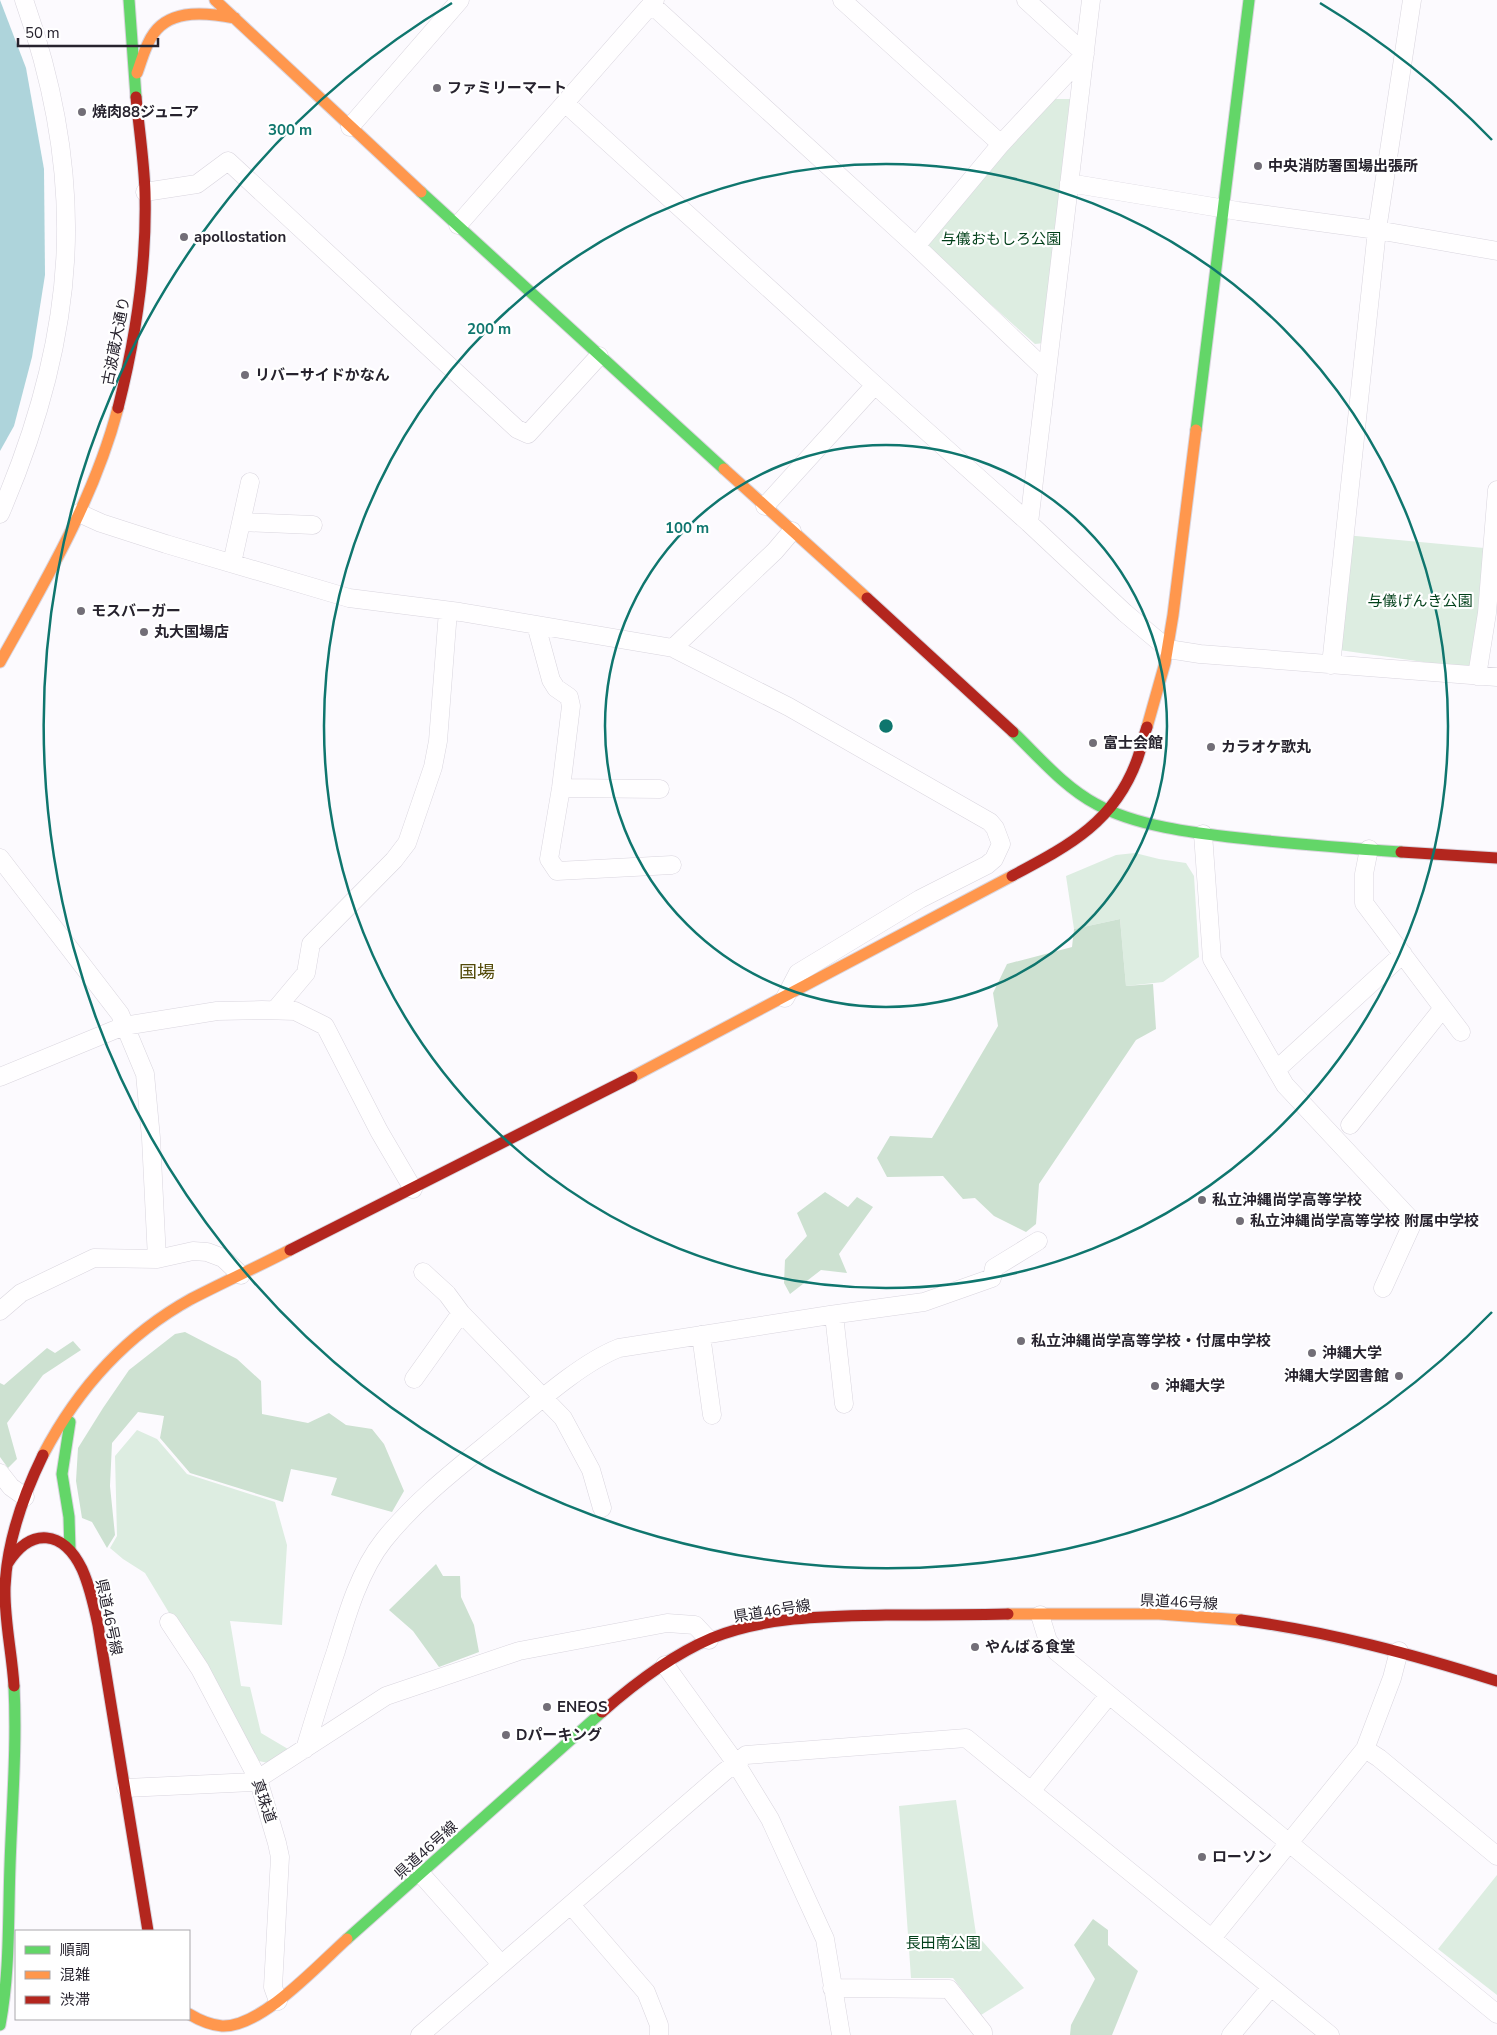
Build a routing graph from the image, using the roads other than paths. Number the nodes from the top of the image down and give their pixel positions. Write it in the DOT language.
graph roads {
  1 [pos="24,0"];
  2 [pos="129,0"];
  3 [pos="215,0"];
  4 [pos="842,0"];
  5 [pos="1026,0"];
  6 [pos="1091,0"];
  7 [pos="1249,0"];
  8 [pos="1412,0"];
  9 [pos="455,2"];
  10 [pos="653,2"];
  11 [pos="235,18"];
  12 [pos="1085,54"];
  13 [pos="134,82"];
  14 [pos="565,103"];
  15 [pos="350,127"];
  16 [pos="1001,144"];
  17 [pos="1069,183"];
  18 [pos="145,192"];
  19 [pos="1223,208"];
  20 [pos="458,225"];
  21 [pos="1377,230"];
  22 [pos="916,246"];
  23 [pos="1497,251"];
  24 [pos="599,356"];
  25 [pos="1046,370"];
  26 [pos="875,385"];
  27 [pos="250,482"];
  28 [pos="1497,490"];
  29 [pos="765,506"];
  30 [pos="80,513"];
  31 [pos="0,514"];
  32 [pos="241,522"];
  33 [pos="1029,522"];
  34 [pos="313,525"];
  35 [pos="792,531"];
  36 [pos="232,563"];
  37 [pos="448,611"];
  38 [pos="536,625"];
  39 [pos="674,648"];
  40 [pos="1168,649"];
  41 [pos="0,662"];
  42 [pos="1331,665"];
  43 [pos="1477,676"];
  44 [pos="1497,677"];
  45 [pos="561,788"];
  46 [pos="660,789"];
  47 [pos="1109,810"];
  48 [pos="1203,834"];
  49 [pos="1369,849"];
  50 [pos="0,858"];
  51 [pos="1497,858"];
  52 [pos="672,865"];
  53 [pos="1402,954"];
  54 [pos="785,998"];
  55 [pos="1443,1008"];
  56 [pos="275,1010"];
  57 [pos="124,1026"];
  58 [pos="1461,1032"];
  59 [pos="1276,1070"];
  60 [pos="0,1077"];
  61 [pos="1350,1124"];
  62 [pos="413,1189"];
  63 [pos="1038,1242"];
  64 [pos="157,1259"];
  65 [pos="423,1272"];
  66 [pos="240,1276"];
  67 [pos="1383,1288"];
  68 [pos="0,1311"];
  69 [pos="461,1313"];
  70 [pos="834,1315"];
  71 [pos="701,1335"];
  72 [pos="414,1379"];
  73 [pos="544,1397"];
  74 [pos="844,1404"];
  75 [pos="72,1410"];
  76 [pos="712,1415"];
  77 [pos="0,1474"];
  78 [pos="22,1499"];
  79 [pos="602,1508"];
  80 [pos="70,1550"];
  81 [pos="8,1563"];
  82 [pos="1040,1615"];
  83 [pos="169,1622"];
  84 [pos="709,1640"];
  85 [pos="1399,1651"];
  86 [pos="665,1665"];
  87 [pos="1497,1681"];
  88 [pos="1109,1696"];
  89 [pos="305,1748"];
  90 [pos="1366,1749"];
  91 [pos="735,1762"];
  92 [pos="258,1779"];
  93 [pos="126,1788"];
  94 [pos="1032,1790"];
  95 [pos="1289,1843"];
  96 [pos="1497,1856"];
  97 [pos="422,1874"];
  98 [pos="570,1905"];
  99 [pos="148,1930"];
  100 [pos="1212,1938"];
  101 [pos="501,1964"];
  102 [pos="1271,1987"];
  103 [pos="832,1988"];
  104 [pos="278,2001"];
  105 [pos="1497,2014"];
  106 [pos="190,2015"];
  107 [pos="0,2025"];
  108 [pos="224,2032"];
  109 [pos="420,2035"];
  110 [pos="659,2035"];
  111 [pos="841,2035"];
  112 [pos="983,2035"];
  113 [pos="1231,2035"];
  114 [pos="1330,2035"];
  1 -- 31 [label="street"];
  2 -- 13 [label="main road, 古波蔵大通り"];
  3 -- 11 [label="main road"];
  4 -- 16 [label="street"];
  5 -- 12 [label="street"];
  6 -- 12 [label="street"];
  7 -- 19 [label="main road"];
  8 -- 21 [label="street"];
  9 -- 15 [label="street"];
  10 -- 14 [label="street"];
  10 -- 22 [label="street"];
  11 -- 13 [label="main road"];
  11 -- 15 [label="main road"];
  12 -- 16 [label="street"];
  12 -- 17 [label="street"];
  13 -- 18 [label="main road, 古波蔵大通り"];
  14 -- 20 [label="street"];
  14 -- 26 [label="street"];
  15 -- 20 [label="main road"];
  16 -- 22 [label="street"];
  17 -- 19 [label="street"];
  17 -- 25 [label="street"];
  18 -- 24 [label="street"];
  18 -- 30 [label="main road, 古波蔵大通り"];
  19 -- 21 [label="street"];
  19 -- 40 [label="main road"];
  20 -- 24 [label="main road"];
  21 -- 23 [label="street"];
  21 -- 42 [label="street"];
  22 -- 25 [label="street"];
  24 -- 29 [label="main road"];
  25 -- 33 [label="street"];
  26 -- 29 [label="street"];
  26 -- 33 [label="street"];
  27 -- 32 [label="street"];
  28 -- 43 [label="street"];
  29 -- 35 [label="main road"];
  30 -- 36 [label="street"];
  30 -- 41 [label="main road, 古波蔵大通り"];
  32 -- 34 [label="street"];
  32 -- 36 [label="street"];
  33 -- 40 [label="street"];
  35 -- 39 [label="street"];
  35 -- 47 [label="main road"];
  36 -- 37 [label="street"];
  37 -- 38 [label="street"];
  37 -- 56 [label="street"];
  38 -- 39 [label="street"];
  38 -- 45 [label="street"];
  39 -- 54 [label="street"];
  40 -- 42 [label="street"];
  40 -- 47 [label="main road"];
  42 -- 43 [label="street"];
  43 -- 44 [label="street"];
  45 -- 46 [label="street"];
  45 -- 52 [label="street"];
  47 -- 48 [label="main road"];
  47 -- 54 [label="main road"];
  48 -- 49 [label="main road"];
  48 -- 59 [label="street"];
  49 -- 51 [label="main road"];
  49 -- 53 [label="street"];
  50 -- 57 [label="street"];
  53 -- 55 [label="street"];
  53 -- 59 [label="street"];
  54 -- 62 [label="main road"];
  55 -- 58 [label="street"];
  55 -- 61 [label="street"];
  56 -- 57 [label="street"];
  56 -- 62 [label="street"];
  57 -- 60 [label="street"];
  57 -- 64 [label="street"];
  59 -- 67 [label="street"];
  62 -- 66 [label="main road"];
  63 -- 70 [label="street"];
  64 -- 66 [label="street"];
  64 -- 68 [label="street"];
  65 -- 69 [label="street"];
  66 -- 75 [label="main road"];
  69 -- 72 [label="street"];
  69 -- 73 [label="street"];
  70 -- 71 [label="street"];
  70 -- 74 [label="street"];
  71 -- 73 [label="street"];
  71 -- 76 [label="street"];
  73 -- 79 [label="street"];
  73 -- 89 [label="street"];
  75 -- 78 [label="main road"];
  75 -- 80 [label="main road"];
  77 -- 78 [label="street"];
  78 -- 81 [label="main road"];
  80 -- 81 [label="main road"];
  80 -- 93 [label="main road, 県道46号線"];
  81 -- 107 [label="main road"];
  82 -- 84 [label="main road, 県道46号線"];
  82 -- 85 [label="main road, 県道46号線"];
  82 -- 88 [label="street"];
  83 -- 92 [label="street, 真珠道"];
  84 -- 86 [label="main road, 県道46号線"];
  84 -- 89 [label="street"];
  85 -- 87 [label="main road, 県道46号線"];
  85 -- 90 [label="street"];
  86 -- 91 [label="street"];
  86 -- 97 [label="main road, 県道46号線"];
  88 -- 94 [label="street"];
  88 -- 95 [label="street"];
  89 -- 92 [label="street"];
  90 -- 95 [label="street"];
  90 -- 96 [label="street"];
  91 -- 94 [label="street"];
  91 -- 98 [label="street"];
  91 -- 103 [label="street"];
  92 -- 93 [label="street"];
  92 -- 104 [label="street, 真珠道"];
  93 -- 99 [label="main road, 県道46号線"];
  94 -- 100 [label="street"];
  95 -- 100 [label="street"];
  95 -- 105 [label="street"];
  97 -- 101 [label="street"];
  97 -- 104 [label="main road, 県道46号線"];
  98 -- 101 [label="street"];
  98 -- 110 [label="street"];
  100 -- 102 [label="street"];
  101 -- 109 [label="street"];
  102 -- 113 [label="street"];
  102 -- 114 [label="street"];
  103 -- 111 [label="street"];
  103 -- 112 [label="street"];
  104 -- 108 [label="main road, 県道46号線"];
  106 -- 108 [label="main road, 県道46号線"];
}
